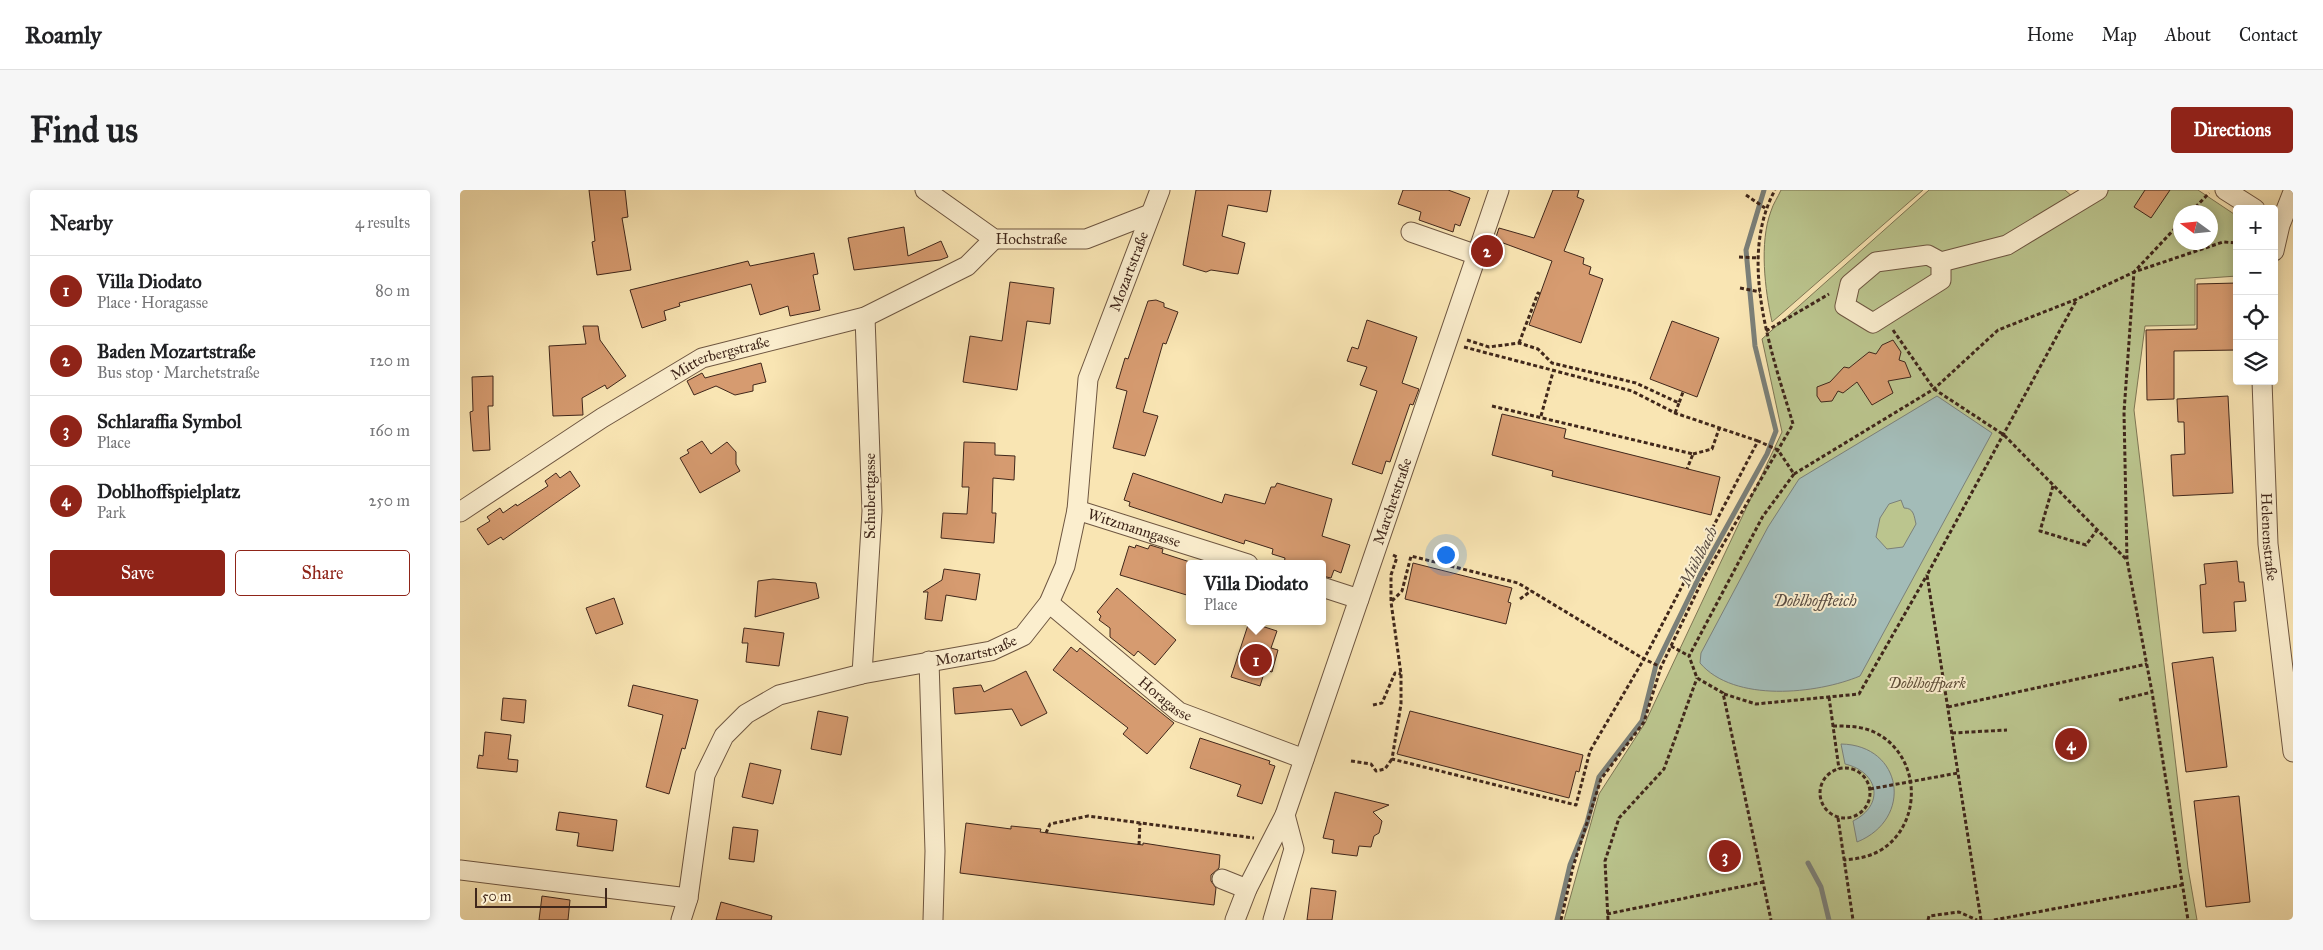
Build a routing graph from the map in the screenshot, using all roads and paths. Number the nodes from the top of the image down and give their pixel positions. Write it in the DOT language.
graph roads {
  1 [pos="925,190"];
  2 [pos="1160,190"];
  3 [pos="1499,190"];
  4 [pos="1775,190"];
  5 [pos="2098,190"];
  6 [pos="2218,191"];
  7 [pos="2293,192"];
  8 [pos="1746,194"];
  9 [pos="2200,205"];
  10 [pos="2246,205"];
  11 [pos="1764,206"];
  12 [pos="1150,214"];
  13 [pos="2282,225"];
  14 [pos="2173,230"];
  15 [pos="1411,232"];
  16 [pos="994,239"];
  17 [pos="2233,243"];
  18 [pos="2274,250"];
  19 [pos="1477,254"];
  20 [pos="1739,257"];
  21 [pos="1756,258"];
  22 [pos="1941,262"];
  23 [pos="2134,272"];
  24 [pos="1850,284"];
  25 [pos="1740,288"];
  26 [pos="1760,292"];
  27 [pos="1540,294"];
  28 [pos="2077,299"];
  29 [pos="865,317"];
  30 [pos="1884,318"];
  31 [pos="1766,332"];
  32 [pos="1465,340"];
  33 [pos="1519,343"];
  34 [pos="1463,346"];
  35 [pos="1553,372"];
  36 [pos="2262,385"];
  37 [pos="1934,389"];
  38 [pos="1683,392"];
  39 [pos="1679,403"];
  40 [pos="1492,406"];
  41 [pos="1676,413"];
  42 [pos="1541,416"];
  43 [pos="1719,429"];
  44 [pos="2004,435"];
  45 [pos="1758,441"];
  46 [pos="1777,449"];
  47 [pos="1693,454"];
  48 [pos="1688,469"];
  49 [pos="1794,474"];
  50 [pos="2053,485"];
  51 [pos="1077,510"];
  52 [pos="460,512"];
  53 [pos="2097,530"];
  54 [pos="1397,556"];
  55 [pos="1235,560"];
  56 [pos="2127,560"];
  57 [pos="1927,576"];
  58 [pos="1326,588"];
  59 [pos="1531,591"];
  60 [pos="1359,599"];
  61 [pos="1520,599"];
  62 [pos="1391,602"];
  63 [pos="1049,603"];
  64 [pos="1671,646"];
  65 [pos="1689,656"];
  66 [pos="1644,659"];
  67 [pos="930,661"];
  68 [pos="2147,664"];
  69 [pos="1659,666"];
  70 [pos="862,674"];
  71 [pos="1401,674"];
  72 [pos="1697,678"];
  73 [pos="2152,692"];
  74 [pos="1723,694"];
  75 [pos="1828,697"];
  76 [pos="2119,700"];
  77 [pos="1373,705"];
  78 [pos="1948,707"];
  79 [pos="1833,726"];
  80 [pos="2007,730"];
  81 [pos="1952,733"];
  82 [pos="2293,752"];
  83 [pos="1304,759"];
  84 [pos="1392,759"];
  85 [pos="1351,761"];
  86 [pos="1839,769"];
  87 [pos="1958,773"];
  88 [pos="1912,782"];
  89 [pos="1870,789"];
  90 [pos="1285,815"];
  91 [pos="1838,818"];
  92 [pos="1140,823"];
  93 [pos="1046,833"];
  94 [pos="1272,844"];
  95 [pos="1138,845"];
  96 [pos="1844,860"];
  97 [pos="460,870"];
  98 [pos="1222,879"];
  99 [pos="1764,882"];
  100 [pos="2182,885"];
  101 [pos="1247,889"];
  102 [pos="688,898"];
  103 [pos="1607,914"];
  104 [pos="681,920"];
  105 [pos="933,920"];
  106 [pos="1235,920"];
  107 [pos="1273,920"];
  108 [pos="1561,920"];
  109 [pos="1608,920"];
  110 [pos="1771,920"];
  111 [pos="1853,920"];
  112 [pos="1928,920"];
  113 [pos="1977,920"];
  114 [pos="1981,920"];
  115 [pos="1994,920"];
  116 [pos="2188,920"];
  1 -- 16 [label="street, Hochstraße"];
  2 -- 12 [label="street, Mozartstraße"];
  3 -- 19 [label="street, Marchetstraße"];
  4 -- 11 [label="path"];
  5 -- 22 [label="street"];
  6 -- 9 [label="path"];
  6 -- 10 [label="street"];
  7 -- 13 [label="street"];
  8 -- 11 [label="path"];
  11 -- 21 [label="path"];
  12 -- 16 [label="street, Hochstraße"];
  12 -- 51 [label="street, Mozartstraße"];
  13 -- 18 [label="street"];
  14 -- 23 [label="path"];
  15 -- 19 [label="street"];
  16 -- 29 [label="street, Mitterbergstraße"];
  17 -- 23 [label="path"];
  19 -- 60 [label="street, Marchetstraße"];
  20 -- 21 [label="path"];
  21 -- 26 [label="path"];
  22 -- 24 [label="street"];
  22 -- 30 [label="street"];
  23 -- 28 [label="path"];
  23 -- 56 [label="path"];
  24 -- 30 [label="street"];
  24 -- 31 [label="path"];
  25 -- 26 [label="path"];
  26 -- 31 [label="path"];
  27 -- 33 [label="path"];
  28 -- 37 [label="path"];
  28 -- 44 [label="path"];
  29 -- 52 [label="street, Mitterbergstraße"];
  29 -- 70 [label="street, Schubertgasse"];
  30 -- 37 [label="path"];
  31 -- 46 [label="path"];
  32 -- 33 [label="path"];
  33 -- 39 [label="path"];
  34 -- 35 [label="path"];
  35 -- 41 [label="path"];
  35 -- 42 [label="path"];
  36 -- 82 [label="street, Helenenstraße"];
  37 -- 44 [label="path"];
  37 -- 49 [label="path"];
  38 -- 39 [label="path"];
  39 -- 41 [label="path"];
  40 -- 42 [label="path"];
  41 -- 43 [label="path"];
  42 -- 47 [label="path"];
  43 -- 45 [label="path"];
  43 -- 47 [label="path"];
  44 -- 50 [label="path"];
  44 -- 57 [label="path"];
  45 -- 46 [label="path"];
  45 -- 66 [label="path"];
  46 -- 49 [label="path"];
  46 -- 64 [label="path"];
  47 -- 48 [label="path"];
  49 -- 65 [label="path"];
  50 -- 53 [label="path"];
  50 -- 53 [label="path"];
  51 -- 55 [label="street, Witzmanngasse"];
  51 -- 63 [label="street, Mozartstraße"];
  53 -- 56 [label="path"];
  54 -- 62 [label="path"];
  56 -- 68 [label="path"];
  57 -- 75 [label="path"];
  57 -- 78 [label="path"];
  58 -- 60 [label="street"];
  59 -- 61 [label="path"];
  59 -- 62 [label="path"];
  59 -- 66 [label="path"];
  60 -- 83 [label="street, Marchetstraße"];
  62 -- 71 [label="path"];
  63 -- 67 [label="street, Mozartstraße"];
  63 -- 83 [label="street, Horagasse"];
  64 -- 65 [label="path"];
  64 -- 69 [label="path"];
  65 -- 72 [label="path"];
  66 -- 69 [label="path"];
  66 -- 84 [label="path"];
  67 -- 70 [label="street, Mozartstraße"];
  67 -- 105 [label="street"];
  68 -- 73 [label="path"];
  68 -- 78 [label="path"];
  69 -- 108 [label="path"];
  70 -- 102 [label="street, Mozartstraße"];
  71 -- 77 [label="path"];
  71 -- 84 [label="path"];
  72 -- 74 [label="path"];
  72 -- 103 [label="path"];
  73 -- 76 [label="path"];
  73 -- 100 [label="path"];
  74 -- 75 [label="path"];
  74 -- 99 [label="path"];
  75 -- 79 [label="path"];
  78 -- 81 [label="path"];
  79 -- 86 [label="path"];
  79 -- 88 [label="path"];
  80 -- 81 [label="path"];
  81 -- 87 [label="path"];
  83 -- 90 [label="street, Marchetstraße"];
  84 -- 85 [label="path"];
  86 -- 89 [label="path"];
  86 -- 91 [label="path"];
  87 -- 88 [label="path"];
  87 -- 114 [label="path"];
  88 -- 89 [label="path"];
  88 -- 96 [label="path"];
  89 -- 91 [label="path"];
  90 -- 94 [label="street, Marchetstraße"];
  90 -- 107 [label="street"];
  91 -- 96 [label="path"];
  92 -- 93 [label="path"];
  92 -- 94 [label="path"];
  92 -- 95 [label="path"];
  94 -- 101 [label="street, Marchetstraße"];
  96 -- 111 [label="path"];
  97 -- 102 [label="street"];
  98 -- 101 [label="street"];
  99 -- 103 [label="path"];
  99 -- 110 [label="path"];
  100 -- 115 [label="path"];
  100 -- 116 [label="path"];
  101 -- 106 [label="street, Marchetstraße"];
  102 -- 104 [label="street, Mozartstraße"];
  103 -- 109 [label="path"];
  112 -- 113 [label="path"];
}
